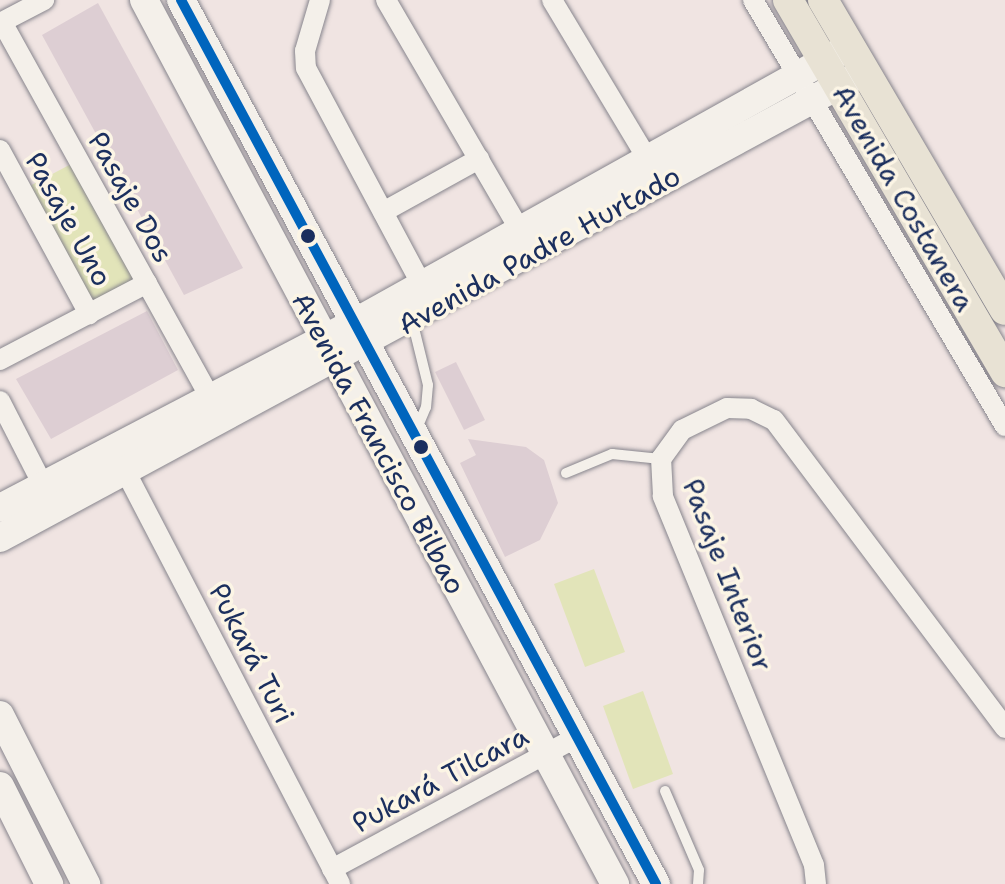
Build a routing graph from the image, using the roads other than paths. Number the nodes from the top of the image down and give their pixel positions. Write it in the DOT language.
graph roads {
  1 [pos="44,0"];
  2 [pos="144,0"];
  3 [pos="181,0"];
  4 [pos="320,0"];
  5 [pos="386,0"];
  6 [pos="552,0"];
  7 [pos="753,0"];
  8 [pos="788,0"];
  9 [pos="823,0"];
  10 [pos="1,23"];
  11 [pos="832,73"];
  12 [pos="0,150"];
  13 [pos="479,159"];
  14 [pos="655,171"];
  15 [pos="383,212"];
  16 [pos="527,242"];
  17 [pos="147,283"];
  18 [pos="422,285"];
  19 [pos="1005,310"];
  20 [pos="89,314"];
  21 [pos="412,320"];
  22 [pos="358,335"];
  23 [pos="329,350"];
  24 [pos="0,360"];
  25 [pos="1005,372"];
  26 [pos="210,398"];
  27 [pos="0,401"];
  28 [pos="1005,426"];
  29 [pos="412,437"];
  30 [pos="661,459"];
  31 [pos="120,460"];
  32 [pos="566,473"];
  33 [pos="43,485"];
  34 [pos="0,508"];
  35 [pos="0,538"];
  36 [pos="0,715"];
  37 [pos="1005,728"];
  38 [pos="575,738"];
  39 [pos="546,754"];
  40 [pos="665,791"];
  41 [pos="2,794"];
  42 [pos="336,876"];
  43 [pos="49,884"];
  44 [pos="86,884"];
  45 [pos="615,884"];
  46 [pos="656,884"];
  47 [pos="698,884"];
  48 [pos="816,884"];
  1 -- 10 [label="street"];
  2 -- 23 [label="main road, Avenida Francisco Bilbao"];
  3 -- 22 [label="main road, Avenida Francisco Bilbao"];
  4 -- 15 [label="street"];
  5 -- 13 [label="street"];
  6 -- 14 [label="street"];
  7 -- 11 [label="street, Avenida Costanera"];
  8 -- 11 [label="main road"];
  9 -- 11 [label="main road"];
  10 -- 17 [label="street, Pasaje Dos"];
  11 -- 14 [label="main road, Avenida Padre Hurtado"];
  11 -- 19 [label="main road"];
  11 -- 25 [label="main road"];
  11 -- 28 [label="street, Avenida Costanera"];
  12 -- 20 [label="street, Pasaje Uno"];
  13 -- 15 [label="street"];
  13 -- 16 [label="street"];
  14 -- 16 [label="main road, Avenida Padre Hurtado"];
  15 -- 18 [label="street"];
  16 -- 18 [label="main road, Avenida Padre Hurtado"];
  16 -- 21 [label="main road, Avenida Padre Hurtado"];
  17 -- 20 [label="street"];
  17 -- 26 [label="street, Pasaje Dos"];
  18 -- 22 [label="main road, Avenida Padre Hurtado"];
  20 -- 24 [label="street"];
  21 -- 22 [label="main road, Avenida Padre Hurtado"];
  21 -- 29 [label="lane"];
  22 -- 23 [label="main road, Avenida Padre Hurtado"];
  22 -- 29 [label="main road, Avenida Francisco Bilbao"];
  23 -- 26 [label="main road, Avenida Padre Hurtado"];
  23 -- 31 [label="main road, Avenida Padre Hurtado"];
  23 -- 39 [label="main road, Avenida Francisco Bilbao"];
  26 -- 31 [label="main road, Avenida Padre Hurtado"];
  27 -- 33 [label="street"];
  29 -- 38 [label="main road, Avenida Francisco Bilbao"];
  30 -- 32 [label="lane"];
  30 -- 37 [label="street, Pasaje Interior"];
  30 -- 48 [label="street, Pasaje Interior"];
  31 -- 33 [label="main road, Avenida Padre Hurtado"];
  31 -- 35 [label="main road, Avenida Padre Hurtado"];
  31 -- 42 [label="street, Pukará Turi"];
  33 -- 34 [label="main road, Avenida Padre Hurtado"];
  36 -- 44 [label="main road"];
  38 -- 39 [label="street, Pukará Tilcara"];
  38 -- 46 [label="main road, Avenida Francisco Bilbao"];
  39 -- 42 [label="street, Pukará Tilcara"];
  39 -- 45 [label="main road, Avenida Francisco Bilbao"];
  40 -- 47 [label="lane"];
  41 -- 43 [label="main road"];
}
